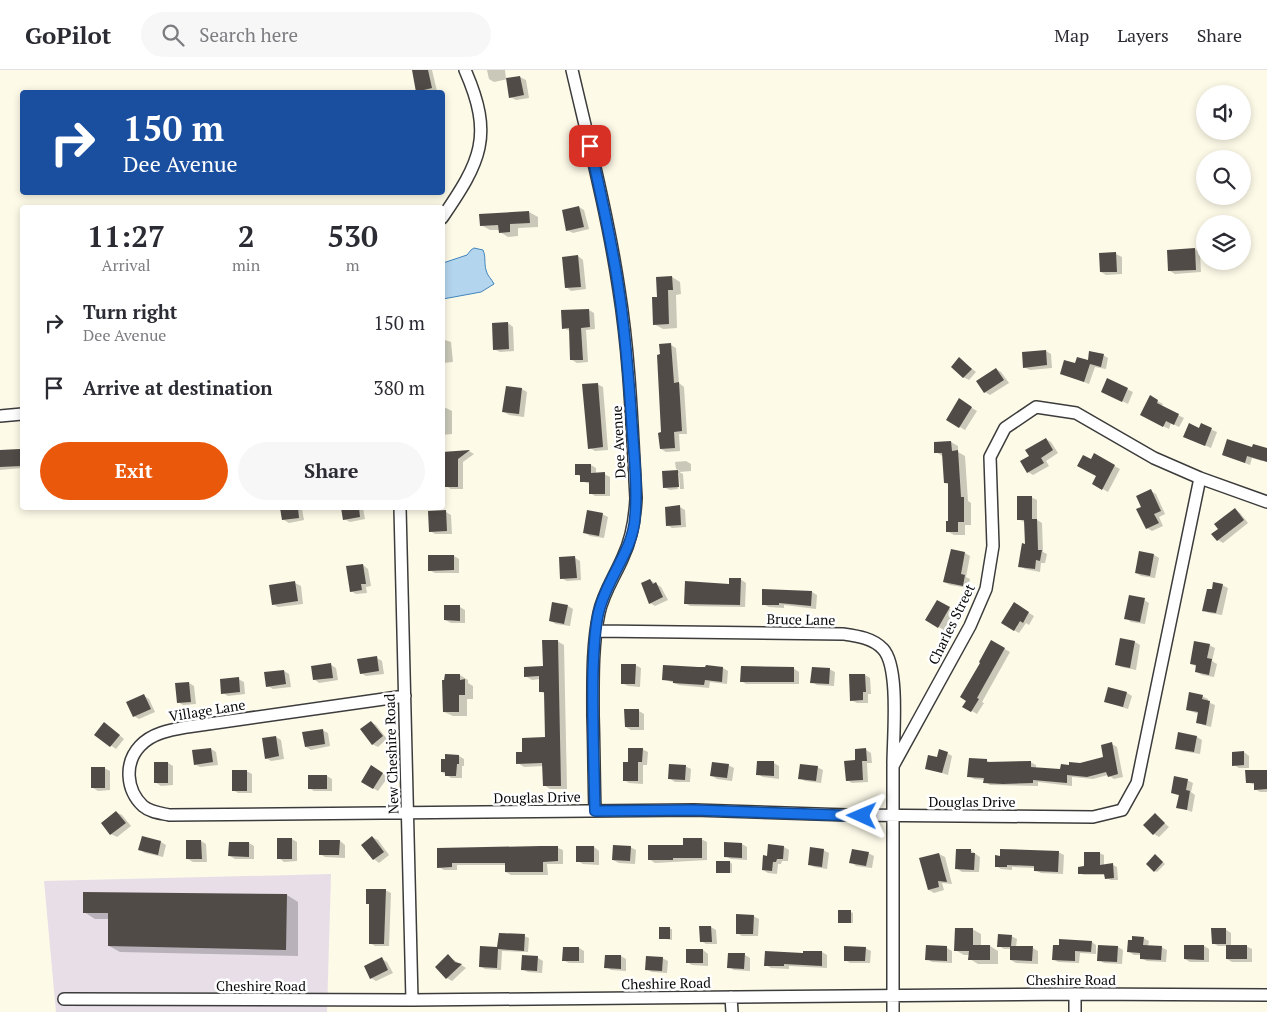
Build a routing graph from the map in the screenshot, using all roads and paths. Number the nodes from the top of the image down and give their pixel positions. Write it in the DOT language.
graph roads {
  1 [pos="465,70"];
  2 [pos="572,70"];
  3 [pos="445,214"];
  4 [pos="20,414"];
  5 [pos="0,416"];
  6 [pos="1200,478"];
  7 [pos="1267,502"];
  8 [pos="400,510"];
  9 [pos="596,631"];
  10 [pos="405,696"];
  11 [pos="893,766"];
  12 [pos="595,811"];
  13 [pos="408,813"];
  14 [pos="892,816"];
  15 [pos="1075,994"];
  16 [pos="893,995"];
  17 [pos="1267,995"];
  18 [pos="732,997"];
  19 [pos="64,998"];
  20 [pos="412,1000"];
  21 [pos="732,1012"];
  22 [pos="893,1012"];
  23 [pos="1075,1012"];
  1 -- 3 [label="street"];
  2 -- 9 [label="street, Dee Avenue"];
  4 -- 5 [label="street"];
  6 -- 7 [label="street"];
  6 -- 11 [label="street, Charles Street"];
  6 -- 14 [label="street, Douglas Drive"];
  8 -- 10 [label="street, New Cheshire Road"];
  9 -- 11 [label="street, Bruce Lane"];
  9 -- 12 [label="street, Dee Avenue"];
  10 -- 13 [label="street, New Cheshire Road"];
  10 -- 13 [label="street, Village Lane"];
  11 -- 14 [label="street, Charles Street"];
  12 -- 13 [label="street, Douglas Drive"];
  12 -- 14 [label="street, Douglas Drive"];
  13 -- 20 [label="street, New Cheshire Road"];
  14 -- 16 [label="street, Charles Street"];
  15 -- 16 [label="street, Cheshire Road"];
  15 -- 17 [label="street, Cheshire Road"];
  15 -- 23 [label="street"];
  16 -- 18 [label="street, Cheshire Road"];
  16 -- 22 [label="street, Charles Street"];
  18 -- 20 [label="street, Cheshire Road"];
  18 -- 21 [label="street"];
  19 -- 20 [label="street, Cheshire Road"];
}
